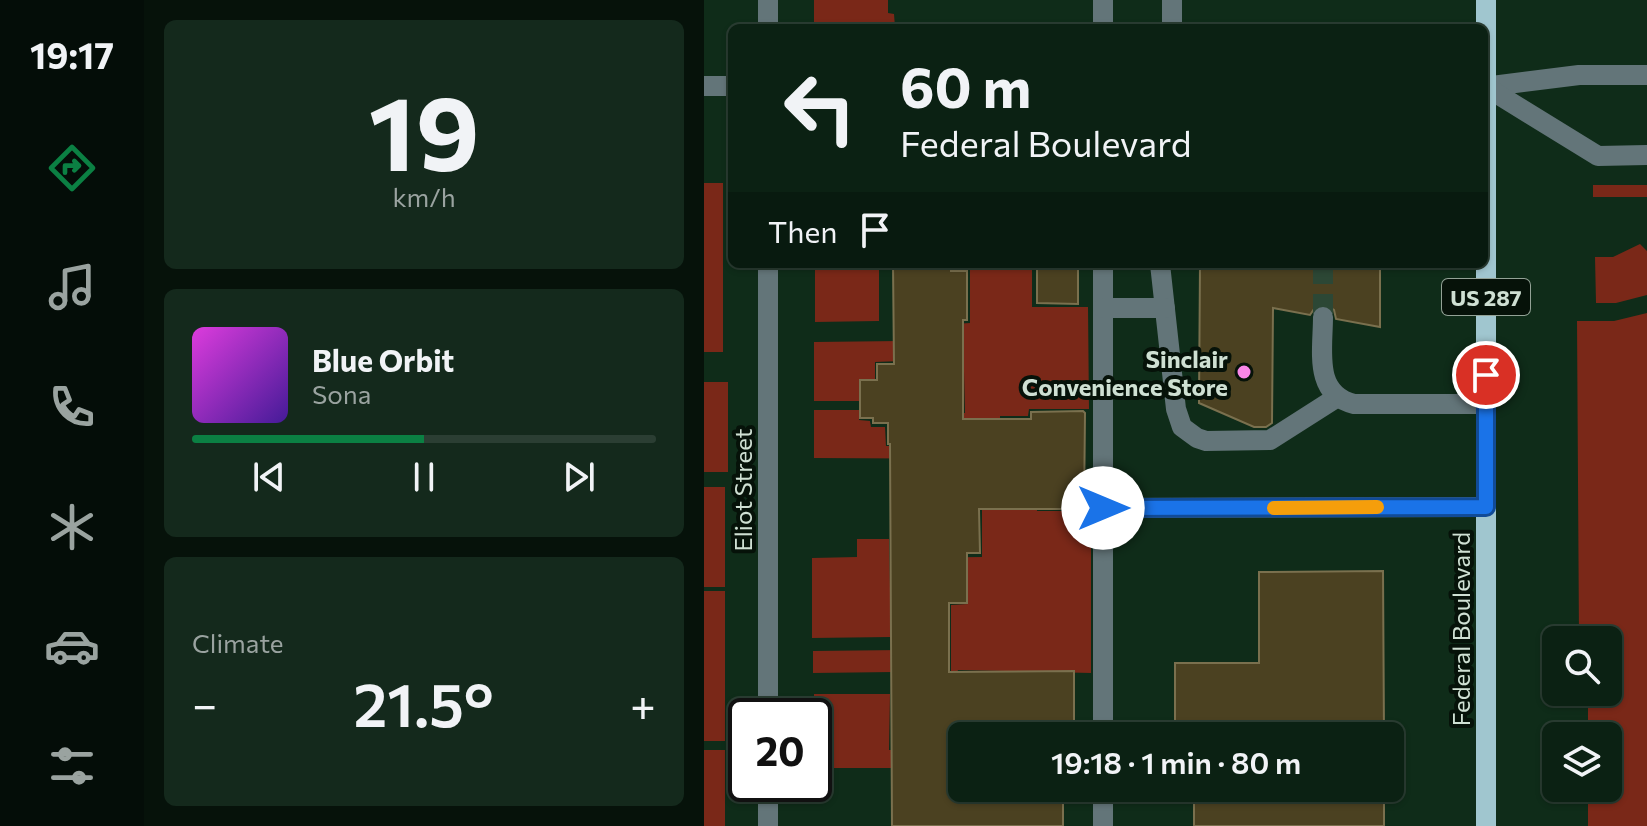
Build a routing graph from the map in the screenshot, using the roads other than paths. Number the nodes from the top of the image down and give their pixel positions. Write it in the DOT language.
graph roads {
  1 [pos="768,0"];
  2 [pos="1103,0"];
  3 [pos="1172,0"];
  4 [pos="1486,0"];
  5 [pos="768,24"];
  6 [pos="1103,24"];
  7 [pos="1172,24"];
  8 [pos="1486,24"];
  9 [pos="1647,75"];
  10 [pos="704,86"];
  11 [pos="728,86"];
  12 [pos="1488,87"];
  13 [pos="1488,89"];
  14 [pos="1647,155"];
  15 [pos="768,268"];
  16 [pos="1103,268"];
  17 [pos="1160,268"];
  18 [pos="1486,268"];
  19 [pos="1103,308"];
  20 [pos="1165,308"];
  21 [pos="1323,317"];
  22 [pos="1336,398"];
  23 [pos="1486,404"];
  24 [pos="1486,507"];
  25 [pos="1103,508"];
  26 [pos="768,698"];
  27 [pos="1103,722"];
  28 [pos="768,802"];
  29 [pos="1103,802"];
  30 [pos="768,826"];
  31 [pos="1103,826"];
  32 [pos="1486,826"];
  1 -- 5 [label="street"];
  2 -- 6 [label="street"];
  3 -- 7 [label="street"];
  4 -- 8 [label="main road, Federal Boulevard / US 287"];
  9 -- 12 [label="street"];
  10 -- 11 [label="street"];
  13 -- 14 [label="street"];
  15 -- 26 [label="street, Eliot Street"];
  16 -- 19 [label="street"];
  17 -- 20 [label="street"];
  18 -- 23 [label="main road, Federal Boulevard / US 287"];
  19 -- 20 [label="street"];
  19 -- 25 [label="street"];
  20 -- 22 [label="street"];
  21 -- 22 [label="street"];
  22 -- 23 [label="street"];
  23 -- 24 [label="main road, Federal Boulevard / US 287"];
  24 -- 25 [label="street"];
  24 -- 32 [label="main road, Federal Boulevard / US 287"];
  25 -- 27 [label="street"];
  28 -- 30 [label="street"];
  29 -- 31 [label="street"];
}
